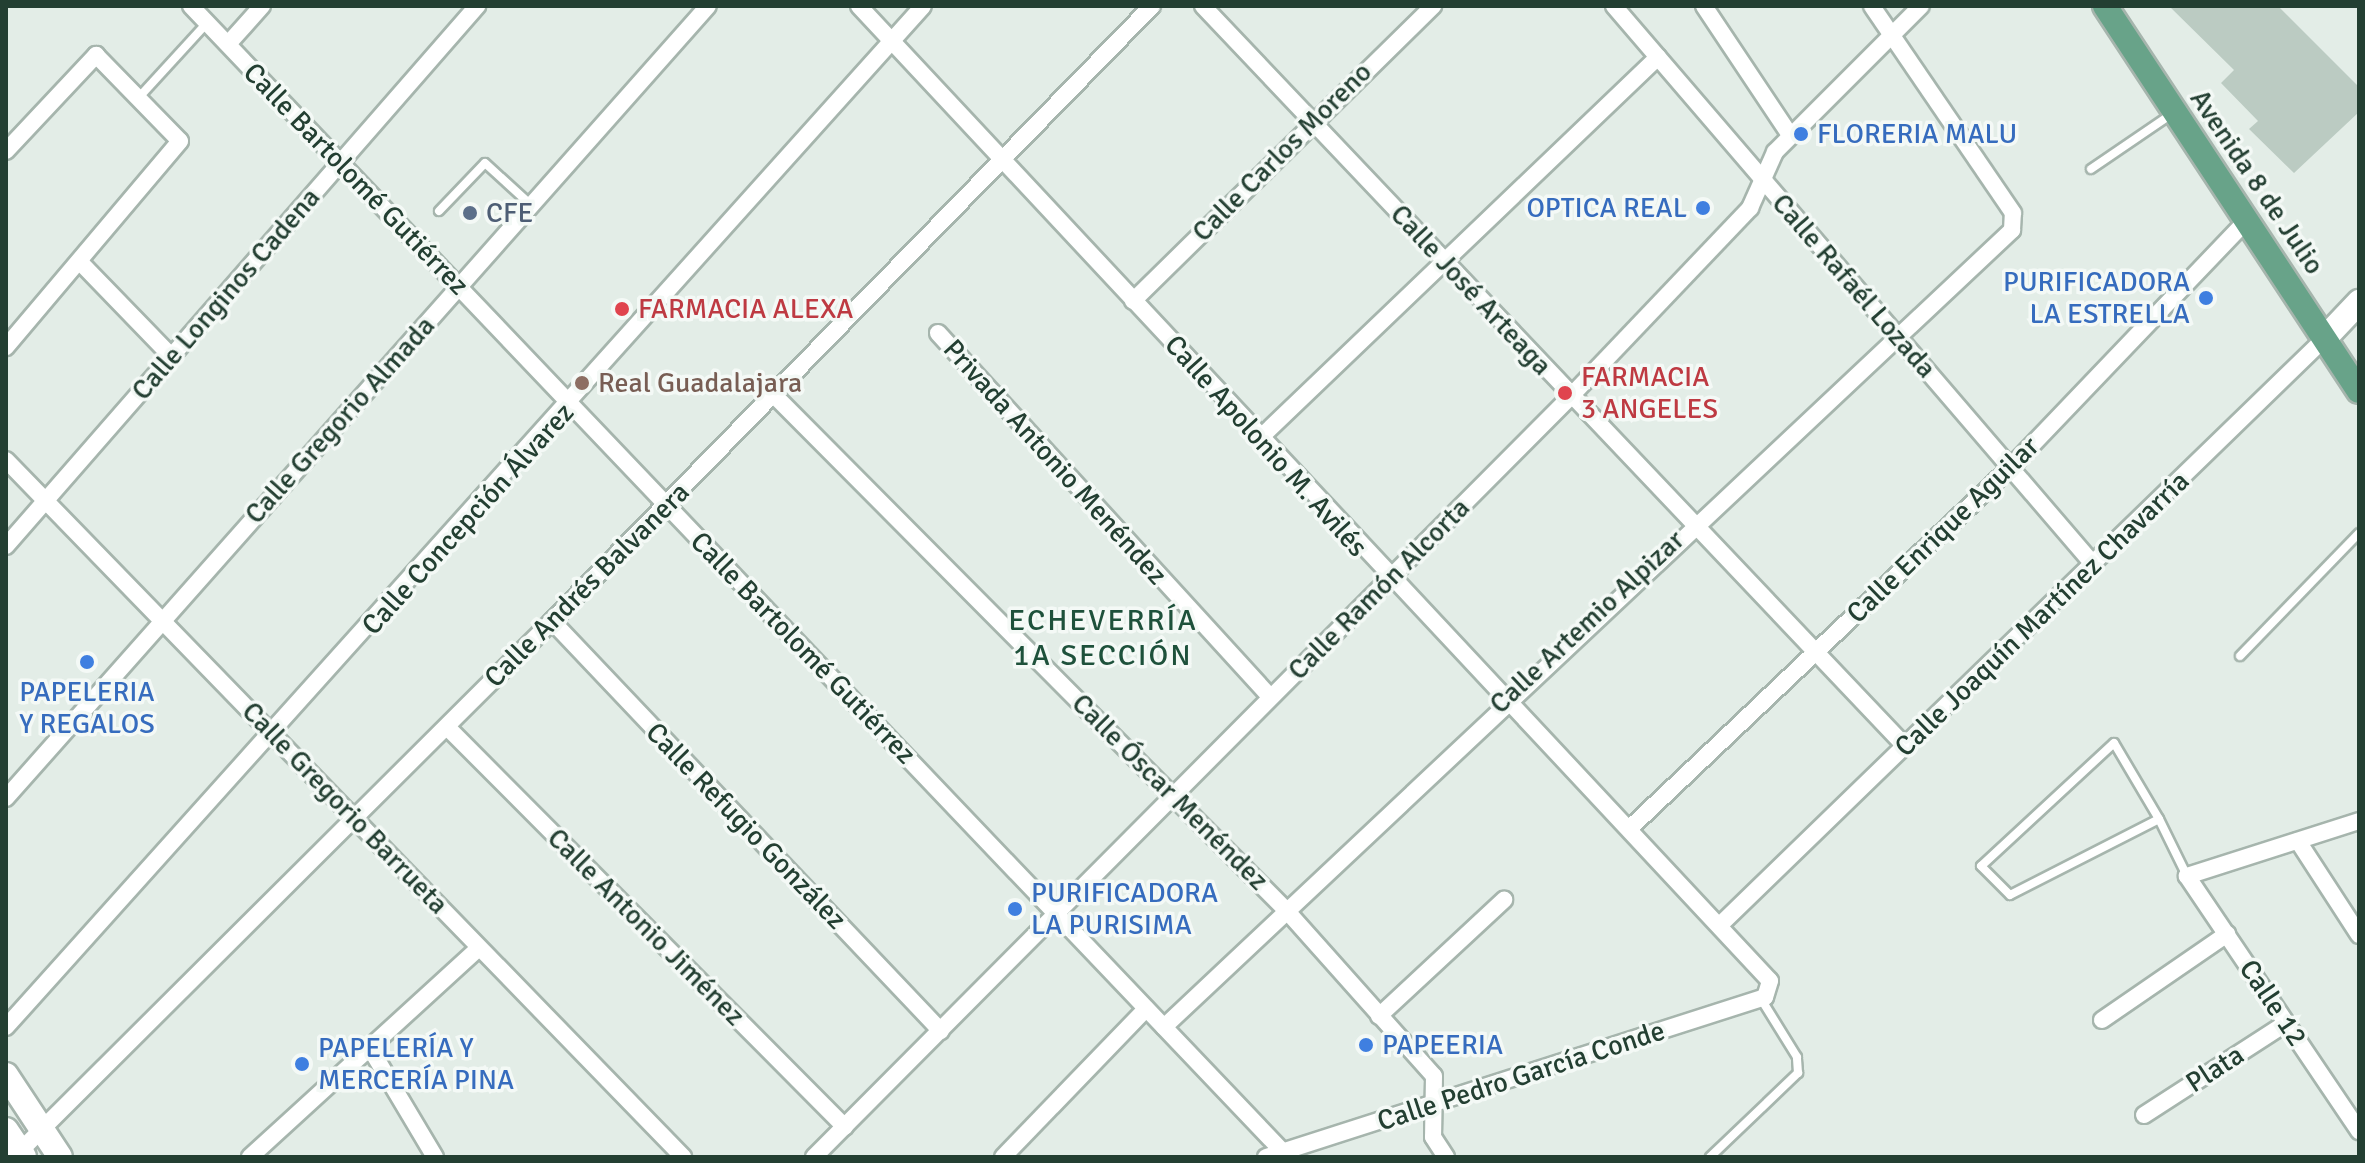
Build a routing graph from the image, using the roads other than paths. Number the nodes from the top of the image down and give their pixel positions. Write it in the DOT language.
graph roads {
  1 [pos="191,6"];
  2 [pos="262,6"];
  3 [pos="477,6"];
  4 [pos="708,6"];
  5 [pos="859,6"];
  6 [pos="923,6"];
  7 [pos="1152,6"];
  8 [pos="1203,6"];
  9 [pos="1433,6"];
  10 [pos="1614,6"];
  11 [pos="1704,6"];
  12 [pos="1872,6"];
  13 [pos="1921,6"];
  14 [pos="2105,6"];
  15 [pos="207,23"];
  16 [pos="1891,35"];
  17 [pos="892,40"];
  18 [pos="228,44"];
  19 [pos="1658,57"];
  20 [pos="141,95"];
  21 [pos="2174,113"];
  22 [pos="1311,122"];
  23 [pos="1790,135"];
  24 [pos="6,151"];
  25 [pos="1003,159"];
  26 [pos="341,164"];
  27 [pos="2091,169"];
  28 [pos="1764,181"];
  29 [pos="531,205"];
  30 [pos="439,211"];
  31 [pos="2246,221"];
  32 [pos="80,262"];
  33 [pos="1444,262"];
  34 [pos="459,288"];
  35 [pos="1133,301"];
  36 [pos="2359,302"];
  37 [pos="938,333"];
  38 [pos="1896,334"];
  39 [pos="2325,338"];
  40 [pos="6,347"];
  41 [pos="171,356"];
  42 [pos="2359,391"];
  43 [pos="774,395"];
  44 [pos="1571,396"];
  45 [pos="571,405"];
  46 [pos="1260,438"];
  47 [pos="6,460"];
  48 [pos="2011,467"];
  49 [pos="45,501"];
  50 [pos="666,505"];
  51 [pos="1692,523"];
  52 [pos="2359,533"];
  53 [pos="6,546"];
  54 [pos="2094,565"];
  55 [pos="1389,580"];
  56 [pos="163,617"];
  57 [pos="552,621"];
  58 [pos="1816,653"];
  59 [pos="2240,656"];
  60 [pos="1270,696"];
  61 [pos="1503,701"];
  62 [pos="447,727"];
  63 [pos="274,733"];
  64 [pos="1906,747"];
  65 [pos="1174,795"];
  66 [pos="6,798"];
  67 [pos="357,815"];
  68 [pos="2159,819"];
  69 [pos="2359,821"];
  70 [pos="1630,828"];
  71 [pos="2298,841"];
  72 [pos="2187,876"];
  73 [pos="1504,900"];
  74 [pos="1286,910"];
  75 [pos="1056,914"];
  76 [pos="1722,923"];
  77 [pos="2227,934"];
  78 [pos="2359,935"];
  79 [pos="479,948"];
  80 [pos="1766,993"];
  81 [pos="1146,1009"];
  82 [pos="1379,1016"];
  83 [pos="2102,1020"];
  84 [pos="2286,1023"];
  85 [pos="6,1027"];
  86 [pos="1164,1027"];
  87 [pos="941,1031"];
  88 [pos="370,1048"];
  89 [pos="6,1075"];
  90 [pos="1434,1106"];
  91 [pos="2354,1111"];
  92 [pos="2144,1115"];
  93 [pos="845,1127"];
  94 [pos="6,1130"];
  95 [pos="42,1130"];
  96 [pos="2359,1131"];
  97 [pos="1283,1152"];
  98 [pos="19,1155"];
  99 [pos="257,1155"];
  100 [pos="60,1157"];
  101 [pos="435,1157"];
  102 [pos="683,1157"];
  103 [pos="814,1157"];
  104 [pos="1003,1157"];
  105 [pos="1266,1157"];
  106 [pos="1446,1157"];
  107 [pos="1710,1157"];
  1 -- 15 [label="street, Calle Bartolomé Gutiérrez"];
  2 -- 18 [label="street"];
  3 -- 26 [label="street, Calle Longinos Cadena"];
  4 -- 29 [label="street, Calle Gregorio Almada"];
  5 -- 17 [label="street, Calle Apolonio M. Avilés"];
  6 -- 17 [label="street, Calle Concepción Álvarez"];
  7 -- 25 [label="street, Calle Andrés Balvanera"];
  8 -- 22 [label="street, Calle José Arteaga"];
  9 -- 22 [label="street, Calle Carlos Moreno"];
  10 -- 19 [label="street, Calle Rafaél Lozada"];
  11 -- 23 [label="street"];
  12 -- 16 [label="street"];
  13 -- 16 [label="street, Calle Ramón Alcorta"];
  14 -- 21 [label="main road, Avenida 8 de Julio"];
  15 -- 18 [label="street, Calle Bartolomé Gutiérrez"];
  15 -- 20 [label="lane"];
  16 -- 23 [label="street, Calle Ramón Alcorta"];
  16 -- 38 [label="street, Calle Artemio Alpizar"];
  17 -- 25 [label="street, Calle Apolonio M. Avilés"];
  17 -- 45 [label="street, Calle Concepción Álvarez"];
  18 -- 26 [label="street, Calle Bartolomé Gutiérrez"];
  19 -- 28 [label="street, Calle Rafaél Lozada"];
  19 -- 33 [label="street"];
  20 -- 24 [label="street"];
  20 -- 32 [label="street"];
  21 -- 27 [label="lane"];
  21 -- 31 [label="main road, Avenida 8 de Julio"];
  22 -- 33 [label="street, Calle José Arteaga"];
  22 -- 35 [label="street, Calle Carlos Moreno"];
  23 -- 28 [label="street, Calle Ramón Alcorta"];
  25 -- 35 [label="street, Calle Apolonio M. Avilés"];
  25 -- 43 [label="street, Calle Andrés Balvanera"];
  26 -- 34 [label="street, Calle Bartolomé Gutiérrez"];
  26 -- 41 [label="street, Calle Longinos Cadena"];
  28 -- 38 [label="street, Calle Rafaél Lozada"];
  28 -- 44 [label="street, Calle Ramón Alcorta"];
  29 -- 30 [label="lane"];
  29 -- 34 [label="street, Calle Gregorio Almada"];
  31 -- 39 [label="main road, Avenida 8 de Julio"];
  31 -- 48 [label="street, Calle Enrique Aguilar"];
  32 -- 40 [label="street"];
  32 -- 41 [label="street"];
  33 -- 44 [label="street, Calle José Arteaga"];
  33 -- 46 [label="street"];
  34 -- 45 [label="street, Calle Bartolomé Gutiérrez"];
  34 -- 56 [label="street, Calle Gregorio Almada"];
  35 -- 46 [label="street, Calle Apolonio M. Avilés"];
  36 -- 39 [label="street, Calle Joaquín Martínez Chavarría"];
  37 -- 60 [label="street, Privada Antonio Menéndez"];
  38 -- 48 [label="street, Calle Rafaél Lozada"];
  38 -- 51 [label="street, Calle Artemio Alpizar"];
  39 -- 42 [label="main road, Avenida 8 de Julio"];
  39 -- 54 [label="street, Calle Joaquín Martínez Chavarría"];
  41 -- 49 [label="street, Calle Longinos Cadena"];
  43 -- 50 [label="street, Calle Andrés Balvanera"];
  43 -- 65 [label="street, Calle Óscar Menéndez"];
  44 -- 51 [label="street, Calle José Arteaga"];
  44 -- 55 [label="street, Calle Ramón Alcorta"];
  45 -- 50 [label="street, Calle Bartolomé Gutiérrez"];
  45 -- 63 [label="street, Calle Concepción Álvarez"];
  46 -- 55 [label="street, Calle Apolonio M. Avilés"];
  47 -- 49 [label="street, Calle Gregorio Barrueta"];
  48 -- 54 [label="street, Calle Rafaél Lozada"];
  48 -- 58 [label="street, Calle Enrique Aguilar"];
  49 -- 53 [label="street, Calle Longinos Cadena"];
  49 -- 56 [label="street, Calle Gregorio Barrueta"];
  50 -- 57 [label="street, Calle Andrés Balvanera"];
  50 -- 75 [label="street, Calle Bartolomé Gutiérrez"];
  51 -- 58 [label="street, Calle José Arteaga"];
  51 -- 61 [label="street, Calle Artemio Alpizar"];
  52 -- 59 [label="lane"];
  54 -- 64 [label="street, Calle Joaquín Martínez Chavarría"];
  55 -- 60 [label="street, Calle Ramón Alcorta"];
  55 -- 61 [label="street, Calle Apolonio M. Avilés"];
  56 -- 63 [label="street, Calle Gregorio Barrueta"];
  56 -- 66 [label="street, Calle Gregorio Almada"];
  57 -- 62 [label="street, Calle Andrés Balvanera"];
  57 -- 87 [label="street, Calle Refugio González"];
  58 -- 64 [label="street, Calle José Arteaga"];
  58 -- 70 [label="street, Calle Enrique Aguilar"];
  60 -- 65 [label="street, Calle Ramón Alcorta"];
  61 -- 70 [label="street, Calle Apolonio M. Avilés"];
  61 -- 74 [label="street, Calle Artemio Alpizar"];
  62 -- 67 [label="street, Calle Andrés Balvanera"];
  62 -- 93 [label="street, Calle Antonio Jiménez"];
  63 -- 67 [label="street, Calle Gregorio Barrueta"];
  63 -- 85 [label="street, Calle Concepción Álvarez"];
  64 -- 76 [label="street, Calle Joaquín Martínez Chavarría"];
  65 -- 74 [label="street, Calle Óscar Menéndez"];
  65 -- 75 [label="street, Calle Ramón Alcorta"];
  67 -- 79 [label="street, Calle Gregorio Barrueta"];
  67 -- 95 [label="street, Calle Andrés Balvanera"];
  68 -- 68 [label="lane"];
  68 -- 72 [label="lane"];
  69 -- 71 [label="street"];
  70 -- 76 [label="street, Calle Apolonio M. Avilés"];
  71 -- 72 [label="street"];
  71 -- 78 [label="street"];
  72 -- 77 [label="street, Calle 12"];
  73 -- 82 [label="street"];
  74 -- 82 [label="street, Calle Óscar Menéndez"];
  74 -- 86 [label="street, Calle Artemio Alpizar"];
  75 -- 81 [label="street, Calle Bartolomé Gutiérrez"];
  75 -- 87 [label="street, Calle Ramón Alcorta"];
  76 -- 80 [label="street, Calle Apolonio M. Avilés"];
  77 -- 83 [label="street"];
  77 -- 84 [label="street, Calle 12"];
  79 -- 88 [label="street"];
  79 -- 102 [label="street, Calle Gregorio Barrueta"];
  80 -- 90 [label="street, Calle Pedro García Conde"];
  80 -- 107 [label="lane"];
  81 -- 86 [label="street, Calle Bartolomé Gutiérrez"];
  81 -- 104 [label="street"];
  82 -- 90 [label="street, Calle Óscar Menéndez"];
  84 -- 91 [label="street, Calle 12"];
  84 -- 92 [label="street, Plata"];
  86 -- 97 [label="street, Calle Bartolomé Gutiérrez"];
  87 -- 93 [label="street, Calle Ramón Alcorta"];
  88 -- 99 [label="street"];
  88 -- 101 [label="street"];
  89 -- 95 [label="street"];
  90 -- 97 [label="street, Calle Pedro García Conde"];
  90 -- 106 [label="street, Calle Óscar Menéndez"];
  91 -- 96 [label="street, Calle 12"];
  93 -- 103 [label="street, Calle Ramón Alcorta"];
  94 -- 98 [label="street"];
  95 -- 98 [label="street, Calle Andrés Balvanera"];
  95 -- 100 [label="street"];
  97 -- 105 [label="street, Calle Pedro García Conde"];
}
